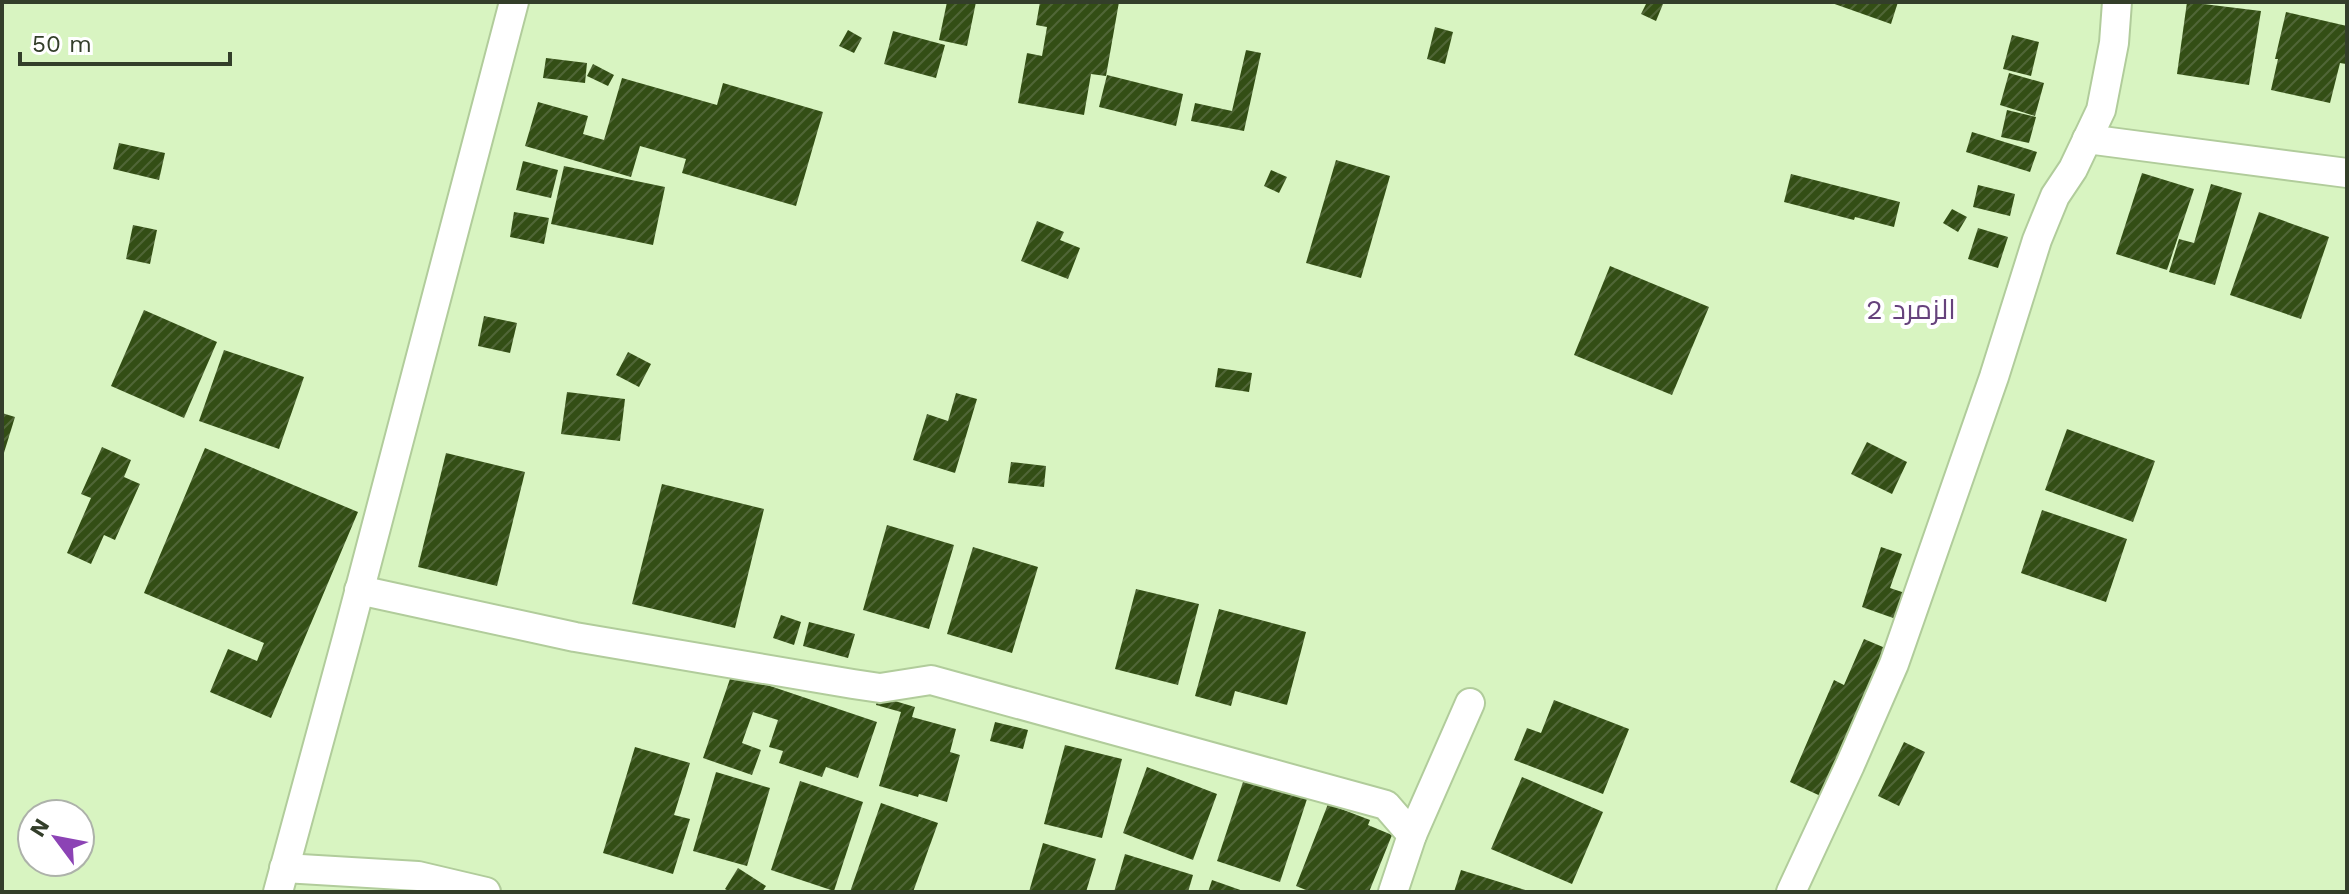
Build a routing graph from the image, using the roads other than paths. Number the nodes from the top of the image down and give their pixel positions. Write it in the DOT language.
graph roads {
  1 [pos="514,2"];
  2 [pos="2117,2"];
  3 [pos="2087,139"];
  4 [pos="2347,173"];
  5 [pos="359,590"];
  6 [pos="1470,703"];
  7 [pos="1412,835"];
  8 [pos="281,880"];
  9 [pos="486,892"];
  10 [pos="1393,892"];
  11 [pos="1791,892"];
  1 -- 5 [label="street"];
  2 -- 3 [label="street"];
  3 -- 4 [label="street"];
  3 -- 11 [label="street"];
  5 -- 7 [label="street"];
  5 -- 8 [label="street"];
  6 -- 7 [label="street"];
  7 -- 10 [label="street"];
  8 -- 9 [label="street"];
}
